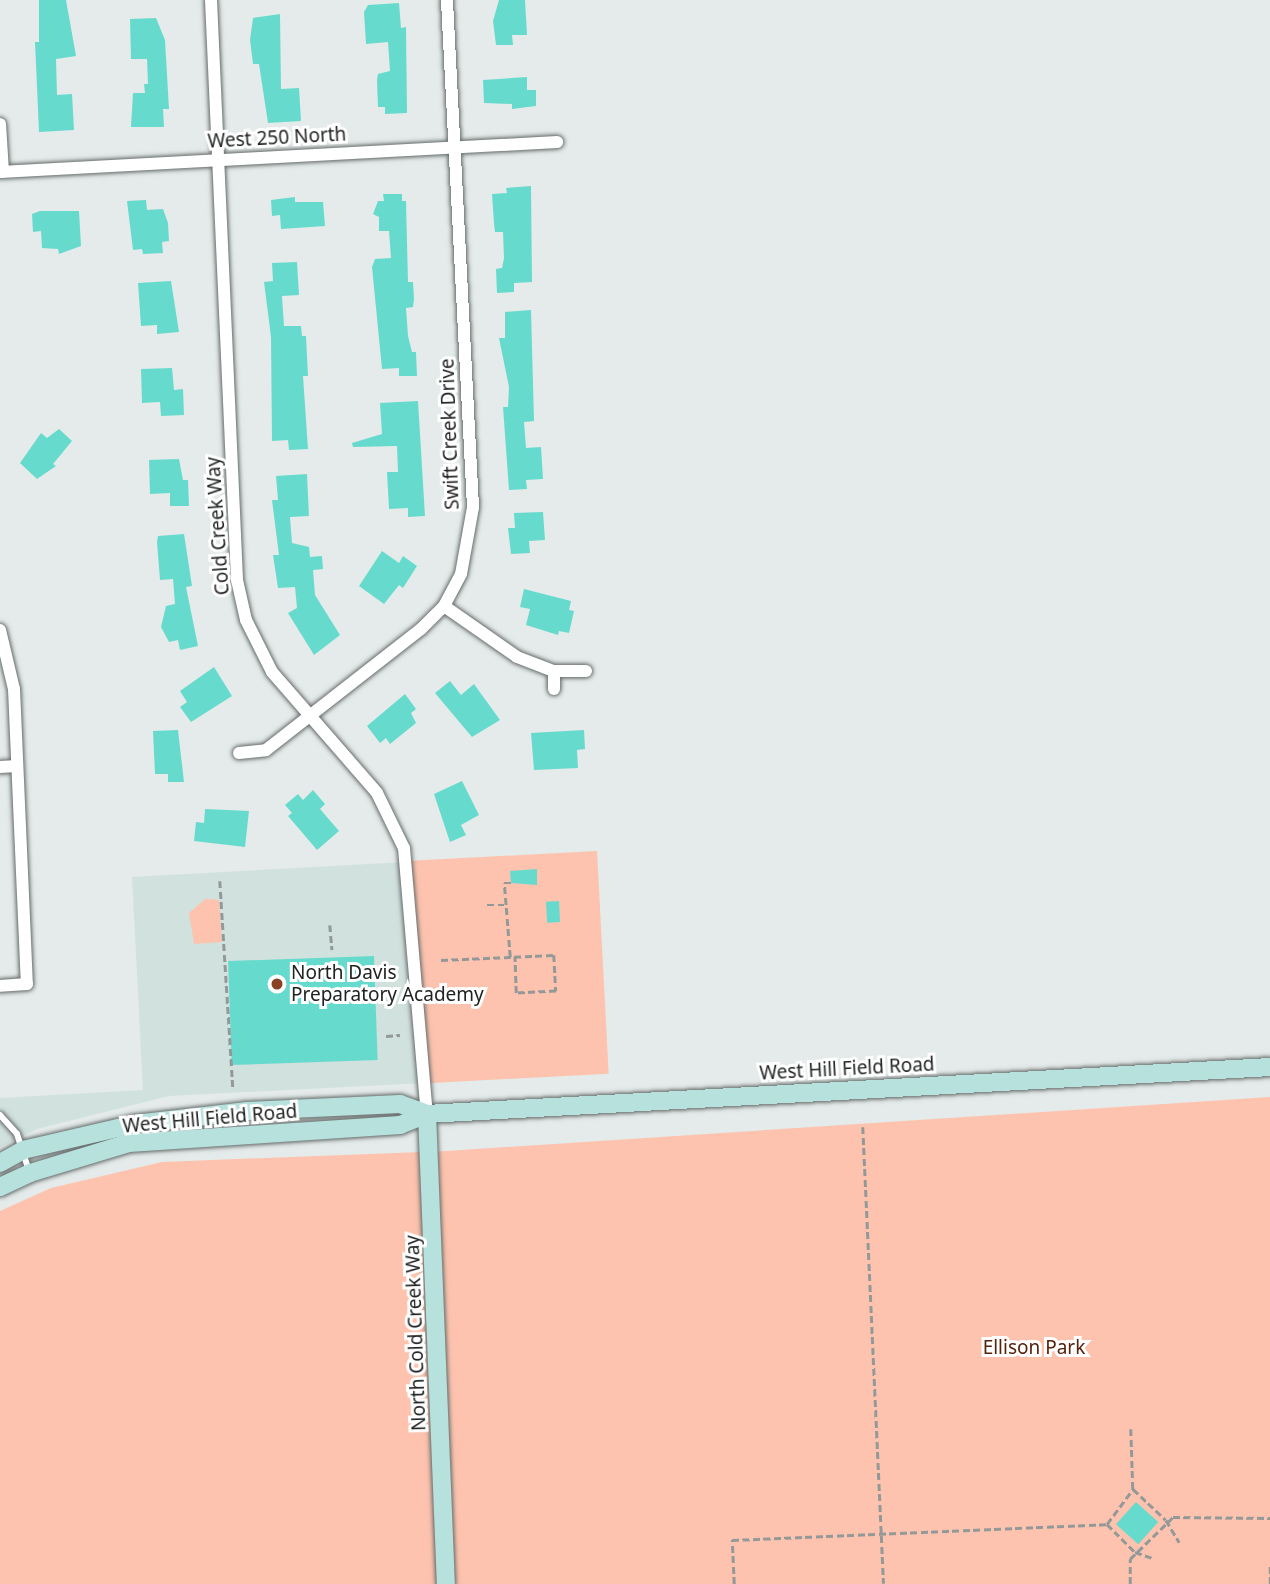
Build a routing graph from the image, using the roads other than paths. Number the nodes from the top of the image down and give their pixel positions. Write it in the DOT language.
graph roads {
  1 [pos="211,0"];
  2 [pos="447,0"];
  3 [pos="0,124"];
  4 [pos="556,142"];
  5 [pos="455,148"];
  6 [pos="220,161"];
  7 [pos="1,172"];
  8 [pos="444,606"];
  9 [pos="0,630"];
  10 [pos="554,670"];
  11 [pos="586,671"];
  12 [pos="554,689"];
  13 [pos="308,716"];
  14 [pos="239,753"];
  15 [pos="18,766"];
  16 [pos="0,767"];
  17 [pos="0,986"];
  18 [pos="1270,1067"];
  19 [pos="426,1080"];
  20 [pos="427,1114"];
  21 [pos="0,1115"];
  22 [pos="23,1150"];
  23 [pos="0,1163"];
  24 [pos="30,1173"];
  25 [pos="0,1187"];
  26 [pos="446,1584"];
  1 -- 6 [label="street, Cold Creek Way"];
  2 -- 5 [label="street, Swift Creek Drive"];
  3 -- 7 [label="street"];
  4 -- 5 [label="street, West 250 North"];
  5 -- 6 [label="street, West 250 North"];
  5 -- 8 [label="street, Swift Creek Drive"];
  6 -- 7 [label="street, West 250 North"];
  6 -- 13 [label="street, Cold Creek Way"];
  8 -- 10 [label="street"];
  8 -- 13 [label="street, Swift Creek Drive"];
  9 -- 15 [label="street"];
  10 -- 11 [label="street"];
  10 -- 12 [label="street"];
  13 -- 14 [label="street, Swift Creek Drive"];
  13 -- 19 [label="street, Cold Creek Way"];
  15 -- 16 [label="street"];
  15 -- 17 [label="street"];
  18 -- 20 [label="main road, West Hill Field Road"];
  19 -- 20 [label="street, North Cold Creek Way"];
  20 -- 22 [label="main road, West Hill Field Road"];
  20 -- 24 [label="main road, West Hill Field Road"];
  20 -- 26 [label="main road, North Cold Creek Way"];
  21 -- 22 [label="lane"];
  22 -- 23 [label="main road, West Hill Field Road"];
  22 -- 24 [label="lane"];
  24 -- 25 [label="main road, West Hill Field Road"];
}
